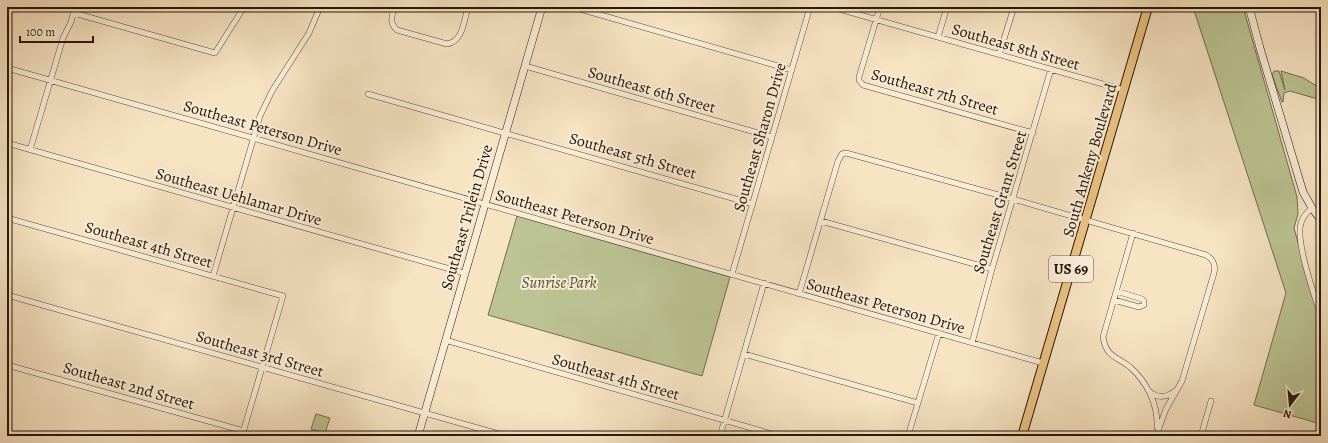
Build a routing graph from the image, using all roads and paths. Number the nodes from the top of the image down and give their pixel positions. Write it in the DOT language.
graph roads {
  1 [pos="75,7"];
  2 [pos="244,7"];
  3 [pos="320,7"];
  4 [pos="394,7"];
  5 [pos="468,7"];
  6 [pos="542,7"];
  7 [pos="573,7"];
  8 [pos="810,7"];
  9 [pos="832,7"];
  10 [pos="880,7"];
  11 [pos="946,7"];
  12 [pos="1014,7"];
  13 [pos="1148,7"];
  14 [pos="1249,7"];
  15 [pos="74,13"];
  16 [pos="876,20"];
  17 [pos="938,37"];
  18 [pos="999,55"];
  19 [pos="525,66"];
  20 [pos="7,68"];
  21 [pos="1051,69"];
  22 [pos="792,70"];
  23 [pos="51,80"];
  24 [pos="1124,90"];
  25 [pos="368,94"];
  26 [pos="505,133"];
  27 [pos="1033,133"];
  28 [pos="772,137"];
  29 [pos="254,138"];
  30 [pos="7,143"];
  31 [pos="30,150"];
  32 [pos="1013,199"];
  33 [pos="485,203"];
  34 [pos="753,204"];
  35 [pos="234,208"];
  36 [pos="1312,208"];
  37 [pos="7,218"];
  38 [pos="1085,220"];
  39 [pos="1321,220"];
  40 [pos="820,221"];
  41 [pos="1133,233"];
  42 [pos="992,269"];
  43 [pos="464,273"];
  44 [pos="732,274"];
  45 [pos="213,276"];
  46 [pos="764,284"];
  47 [pos="1116,291"];
  48 [pos="799,294"];
  49 [pos="7,295"];
  50 [pos="1114,300"];
  51 [pos="1321,317"];
  52 [pos="939,333"];
  53 [pos="445,340"];
  54 [pos="972,343"];
  55 [pos="744,354"];
  56 [pos="1043,363"];
  57 [pos="7,364"];
  58 [pos="262,367"];
  59 [pos="1178,388"];
  60 [pos="1148,390"];
  61 [pos="1211,401"];
  62 [pos="918,403"];
  63 [pos="424,412"];
  64 [pos="725,421"];
  65 [pos="243,433"];
  66 [pos="1156,435"];
  67 [pos="418,436"];
  68 [pos="506,436"];
  69 [pos="720,436"];
  70 [pos="779,436"];
  71 [pos="908,436"];
  72 [pos="1022,436"];
  73 [pos="1201,436"];
  1 -- 15 [label="street"];
  2 -- 15 [label="street"];
  3 -- 29 [label="street"];
  4 -- 5 [label="street"];
  6 -- 19 [label="street, Southeast Trilein Drive"];
  7 -- 22 [label="street"];
  8 -- 22 [label="street, Southeast Sharon Drive"];
  9 -- 16 [label="street, Southeast 8th Street"];
  10 -- 16 [label="street"];
  11 -- 17 [label="street"];
  12 -- 18 [label="street"];
  13 -- 24 [label="main road, South Ankeny Boulevard / US 69"];
  14 -- 36 [label="street"];
  15 -- 23 [label="street"];
  16 -- 17 [label="street, Southeast 8th Street"];
  16 -- 27 [label="street, Southeast 7th Street"];
  17 -- 18 [label="street, Southeast 8th Street"];
  18 -- 21 [label="street, Southeast 8th Street"];
  19 -- 26 [label="street, Southeast Trilein Drive"];
  19 -- 28 [label="street, Southeast 6th Street"];
  20 -- 23 [label="street, Southeast Peterson Drive"];
  21 -- 24 [label="street, Southeast 8th Street"];
  21 -- 27 [label="street, Southeast Grant Street"];
  22 -- 28 [label="street, Southeast Sharon Drive"];
  23 -- 29 [label="street, Southeast Peterson Drive"];
  23 -- 31 [label="street"];
  24 -- 38 [label="main road, South Ankeny Boulevard / US 69"];
  25 -- 26 [label="street, Southeast 5th Street"];
  26 -- 33 [label="street, Southeast Trilein Drive"];
  26 -- 34 [label="street, Southeast 5th Street"];
  27 -- 32 [label="street, Southeast Grant Street"];
  28 -- 34 [label="street, Southeast Sharon Drive"];
  29 -- 33 [label="street, Southeast Peterson Drive"];
  29 -- 35 [label="street"];
  30 -- 31 [label="street, Southeast Uehlamar Drive"];
  31 -- 35 [label="street, Southeast Uehlamar Drive"];
  32 -- 38 [label="street"];
  32 -- 40 [label="street"];
  32 -- 42 [label="street, Southeast Grant Street"];
  33 -- 43 [label="street, Southeast Trilein Drive"];
  33 -- 44 [label="street, Southeast Peterson Drive"];
  34 -- 44 [label="street, Southeast Sharon Drive"];
  35 -- 43 [label="street, Southeast Uehlamar Drive"];
  35 -- 45 [label="street"];
  36 -- 39 [label="street"];
  36 -- 51 [label="street"];
  37 -- 45 [label="street, Southeast 4th Street"];
  38 -- 41 [label="street"];
  38 -- 56 [label="main road, South Ankeny Boulevard / US 69"];
  40 -- 42 [label="street"];
  40 -- 48 [label="street"];
  41 -- 47 [label="street"];
  41 -- 59 [label="street"];
  42 -- 54 [label="street, Southeast Grant Street"];
  43 -- 53 [label="street, Southeast Trilein Drive"];
  44 -- 46 [label="street, Southeast Peterson Drive"];
  45 -- 58 [label="street, Southeast 4th Street"];
  46 -- 48 [label="street, Southeast Peterson Drive"];
  46 -- 55 [label="street"];
  47 -- 50 [label="street"];
  47 -- 50 [label="street"];
  48 -- 52 [label="street, Southeast Peterson Drive"];
  49 -- 58 [label="street, Southeast 3rd Street"];
  50 -- 60 [label="street"];
  52 -- 54 [label="street, Southeast Peterson Drive"];
  52 -- 62 [label="street"];
  53 -- 63 [label="street, Southeast Trilein Drive"];
  53 -- 64 [label="street, Southeast 4th Street"];
  54 -- 56 [label="street, Southeast Peterson Drive"];
  55 -- 62 [label="street"];
  55 -- 64 [label="street"];
  56 -- 72 [label="main road, South Ankeny Boulevard / US 69"];
  57 -- 65 [label="street, Southeast 2nd Street"];
  58 -- 63 [label="street, Southeast 3rd Street"];
  58 -- 65 [label="street"];
  59 -- 60 [label="street"];
  59 -- 66 [label="street"];
  60 -- 66 [label="street"];
  61 -- 73 [label="street"];
  62 -- 71 [label="street"];
  63 -- 67 [label="street, Southeast Trilein Drive"];
  63 -- 68 [label="street, Southeast 3rd Street"];
  64 -- 69 [label="street"];
  64 -- 70 [label="street, Southeast 4th Street"];
}
